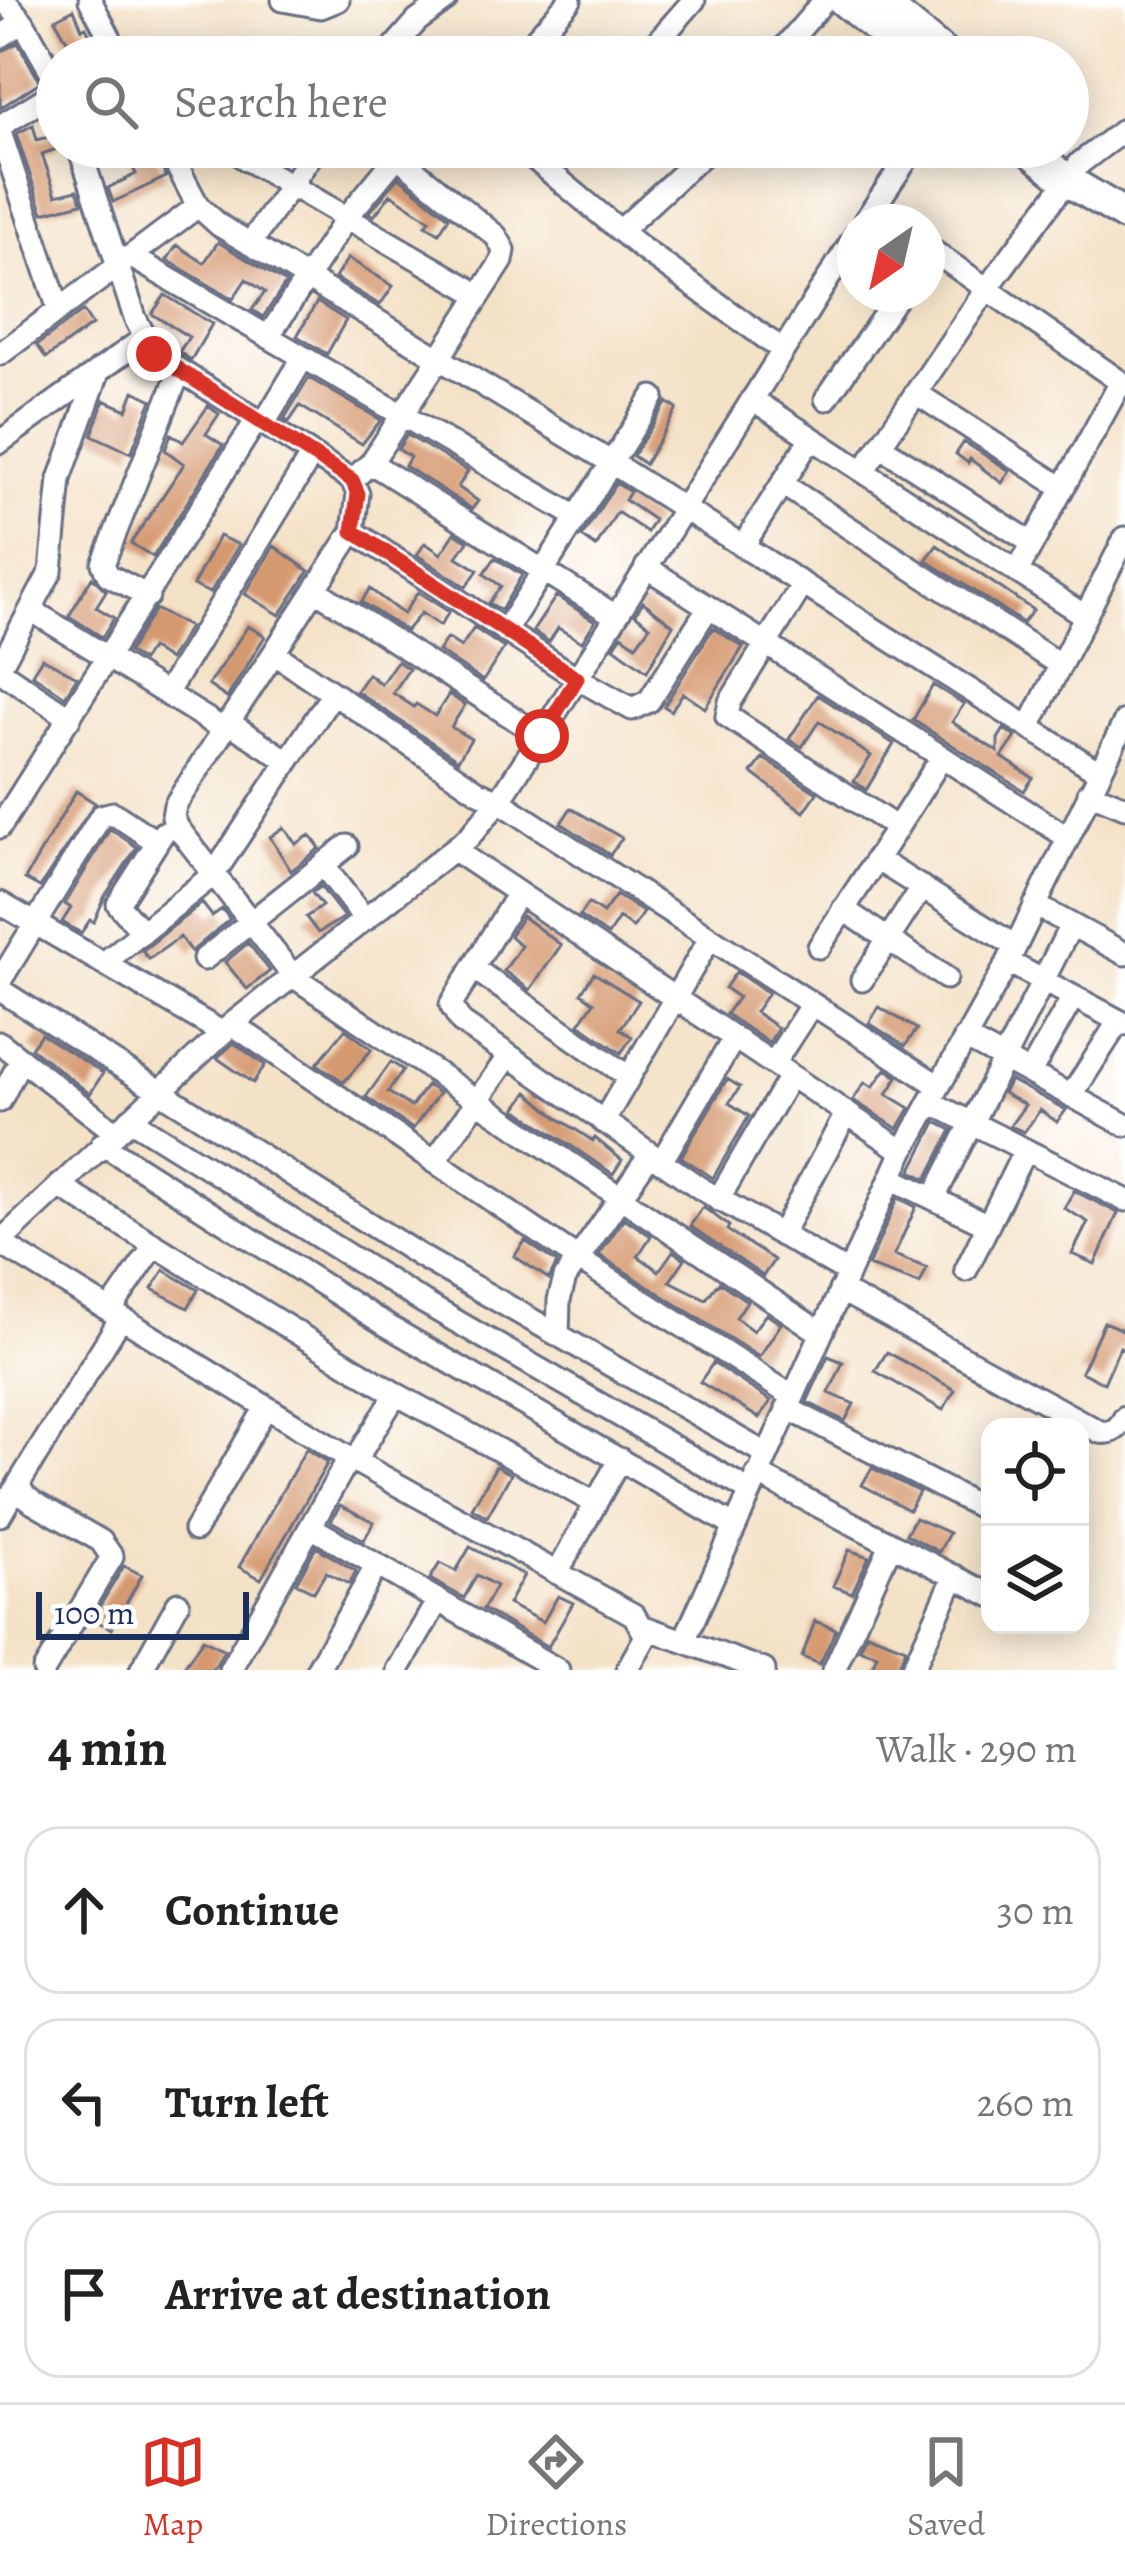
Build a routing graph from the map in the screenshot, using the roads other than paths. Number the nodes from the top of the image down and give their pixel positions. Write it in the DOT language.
graph roads {
  1 [pos="38,0"];
  2 [pos="89,0"];
  3 [pos="283,0"];
  4 [pos="338,0"];
  5 [pos="446,0"];
  6 [pos="570,0"];
  7 [pos="662,0"];
  8 [pos="825,0"];
  9 [pos="843,0"];
  10 [pos="878,0"];
  11 [pos="688,7"];
  12 [pos="15,13"];
  13 [pos="108,36"];
  14 [pos="408,36"];
  15 [pos="538,36"];
  16 [pos="662,36"];
  17 [pos="794,36"];
  18 [pos="887,36"];
  19 [pos="922,36"];
  20 [pos="0,37"];
  21 [pos="36,50"];
  22 [pos="36,102"];
  23 [pos="0,129"];
  24 [pos="1125,129"];
  25 [pos="1089,151"];
  26 [pos="88,168"];
  27 [pos="178,168"];
  28 [pos="261,168"];
  29 [pos="301,168"];
  30 [pos="387,168"];
  31 [pos="419,168"];
  32 [pos="688,168"];
  33 [pos="900,168"];
  34 [pos="1066,168"];
  35 [pos="1074,168"];
  36 [pos="1079,168"];
  37 [pos="546,169"];
  38 [pos="288,184"];
  39 [pos="1125,191"];
  40 [pos="876,204"];
  41 [pos="198,206"];
  42 [pos="1125,215"];
  43 [pos="346,217"];
  44 [pos="621,230"];
  45 [pos="250,244"];
  46 [pos="124,261"];
  47 [pos="945,262"];
  48 [pos="837,263"];
  49 [pos="306,278"];
  50 [pos="986,290"];
  51 [pos="480,295"];
  52 [pos="59,310"];
  53 [pos="886,312"];
  54 [pos="268,337"];
  55 [pos="143,338"];
  56 [pos="781,349"];
  57 [pos="0,353"];
  58 [pos="438,357"];
  59 [pos="303,358"];
  60 [pos="99,370"];
  61 [pos="179,373"];
  62 [pos="1123,384"];
  63 [pos="916,393"];
  64 [pos="653,397"];
  65 [pos="752,399"];
  66 [pos="826,399"];
  67 [pos="402,415"];
  68 [pos="259,423"];
  69 [pos="812,438"];
  70 [pos="0,442"];
  71 [pos="880,446"];
  72 [pos="311,456"];
  73 [pos="371,463"];
  74 [pos="612,463"];
  75 [pos="863,471"];
  76 [pos="352,480"];
  77 [pos="782,484"];
  78 [pos="1063,488"];
  79 [pos="685,508"];
  80 [pos="578,517"];
  81 [pos="353,531"];
  82 [pos="1125,538"];
  83 [pos="1032,543"];
  84 [pos="743,546"];
  85 [pos="646,567"];
  86 [pos="543,570"];
  87 [pos="1017,572"];
  88 [pos="802,584"];
  89 [pos="316,591"];
  90 [pos="148,596"];
  91 [pos="708,608"];
  92 [pos="32,610"];
  93 [pos="614,615"];
  94 [pos="1085,616"];
  95 [pos="505,631"];
  96 [pos="766,644"];
  97 [pos="275,654"];
  98 [pos="109,657"];
  99 [pos="1060,664"];
  100 [pos="0,669"];
  101 [pos="577,678"];
  102 [pos="333,693"];
  103 [pos="166,694"];
  104 [pos="70,718"];
  105 [pos="1125,721"];
  106 [pos="225,726"];
  107 [pos="1029,727"];
  108 [pos="542,736"];
  109 [pos="942,757"];
  110 [pos="288,761"];
  111 [pos="1094,782"];
  112 [pos="499,801"];
  113 [pos="1125,807"];
  114 [pos="173,817"];
  115 [pos="2,820"];
  116 [pos="897,827"];
  117 [pos="1067,837"];
  118 [pos="157,842"];
  119 [pos="346,846"];
  120 [pos="454,850"];
  121 [pos="876,859"];
  122 [pos="323,865"];
  123 [pos="214,874"];
  124 [pos="922,887"];
  125 [pos="518,893"];
  126 [pos="0,903"];
  127 [pos="1035,905"];
  128 [pos="843,909"];
  129 [pos="365,920"];
  130 [pos="251,922"];
  131 [pos="35,923"];
  132 [pos="1071,925"];
  133 [pos="142,932"];
  134 [pos="710,938"];
  135 [pos="888,939"];
  136 [pos="819,946"];
  137 [pos="1012,954"];
  138 [pos="1125,954"];
  139 [pos="204,958"];
  140 [pos="104,963"];
  141 [pos="473,968"];
  142 [pos="293,976"];
  143 [pos="946,977"];
  144 [pos="862,980"];
  145 [pos="1043,981"];
  146 [pos="0,985"];
  147 [pos="1073,997"];
  148 [pos="675,998"];
  149 [pos="812,1004"];
  150 [pos="1122,1023"];
  151 [pos="227,1028"];
  152 [pos="734,1038"];
  153 [pos="965,1039"];
  154 [pos="0,1043"];
  155 [pos="508,1057"];
  156 [pos="21,1059"];
  157 [pos="1004,1059"];
  158 [pos="782,1070"];
  159 [pos="1030,1073"];
  160 [pos="629,1078"];
  161 [pos="161,1091"];
  162 [pos="935,1094"];
  163 [pos="1071,1096"];
  164 [pos="0,1101"];
  165 [pos="476,1101"];
  166 [pos="847,1114"];
  167 [pos="1122,1117"];
  168 [pos="603,1122"];
  169 [pos="972,1123"];
  170 [pos="116,1132"];
  171 [pos="1025,1150"];
  172 [pos="903,1151"];
  173 [pos="656,1158"];
  174 [pos="434,1162"];
  175 [pos="891,1178"];
  176 [pos="59,1186"];
  177 [pos="621,1198"];
  178 [pos="934,1198"];
  179 [pos="718,1200"];
  180 [pos="1125,1200"];
  181 [pos="988,1225"];
  182 [pos="781,1235"];
  183 [pos="0,1243"];
  184 [pos="155,1245"];
  185 [pos="578,1259"];
  186 [pos="966,1270"];
  187 [pos="844,1282"];
  188 [pos="115,1314"];
  189 [pos="821,1334"];
  190 [pos="558,1335"];
  191 [pos="396,1394"];
  192 [pos="790,1402"];
  193 [pos="266,1407"];
  194 [pos="1125,1417"];
  195 [pos="620,1459"];
  196 [pos="352,1460"];
  197 [pos="758,1473"];
  198 [pos="19,1483"];
  199 [pos="595,1503"];
  200 [pos="981,1507"];
  201 [pos="0,1515"];
  202 [pos="734,1526"];
  203 [pos="310,1527"];
  204 [pos="195,1530"];
  205 [pos="892,1544"];
  206 [pos="376,1565"];
  207 [pos="557,1573"];
  208 [pos="955,1576"];
  209 [pos="981,1589"];
  210 [pos="438,1600"];
  211 [pos="178,1603"];
  212 [pos="644,1627"];
  213 [pos="684,1641"];
  214 [pos="44,1670"];
  215 [pos="141,1670"];
  216 [pos="230,1670"];
  217 [pos="317,1670"];
  218 [pos="398,1670"];
  219 [pos="558,1670"];
  220 [pos="627,1670"];
  221 [pos="764,1670"];
  222 [pos="834,1670"];
  223 [pos="912,1670"];
  1 -- 12 [label="street"];
  2 -- 13 [label="street"];
  3 -- 4 [label="street"];
  5 -- 14 [label="street"];
  6 -- 15 [label="street"];
  7 -- 11 [label="street"];
  8 -- 17 [label="street"];
  9 -- 18 [label="highway"];
  10 -- 19 [label="highway"];
  11 -- 16 [label="street"];
  12 -- 20 [label="street"];
  12 -- 21 [label="street"];
  22 -- 23 [label="street"];
  23 -- 52 [label="street"];
  24 -- 25 [label="street"];
  26 -- 46 [label="street"];
  27 -- 41 [label="street"];
  28 -- 38 [label="street"];
  29 -- 38 [label="street"];
  30 -- 43 [label="street"];
  31 -- 51 [label="street"];
  32 -- 44 [label="street"];
  33 -- 40 [label="street"];
  34 -- 50 [label="street"];
  35 -- 42 [label="highway"];
  36 -- 39 [label="highway"];
  37 -- 44 [label="street"];
  38 -- 43 [label="street"];
  38 -- 45 [label="street"];
  41 -- 45 [label="street"];
  41 -- 46 [label="street"];
  43 -- 49 [label="street"];
  43 -- 51 [label="street"];
  44 -- 56 [label="street"];
  45 -- 49 [label="street"];
  46 -- 52 [label="street"];
  46 -- 54 [label="street"];
  46 -- 55 [label="street"];
  47 -- 50 [label="street"];
  48 -- 56 [label="street"];
  49 -- 54 [label="street"];
  49 -- 58 [label="street"];
  50 -- 62 [label="street"];
  50 -- 63 [label="street"];
  51 -- 58 [label="street"];
  52 -- 57 [label="street"];
  53 -- 66 [label="street"];
  54 -- 59 [label="street"];
  55 -- 60 [label="street"];
  55 -- 61 [label="street"];
  56 -- 65 [label="street"];
  58 -- 67 [label="street"];
  58 -- 74 [label="street"];
  59 -- 67 [label="street"];
  59 -- 68 [label="street"];
  60 -- 70 [label="street"];
  60 -- 92 [label="street"];
  61 -- 68 [label="street"];
  61 -- 90 [label="street"];
  62 -- 78 [label="street"];
  63 -- 71 [label="street"];
  63 -- 78 [label="street"];
  64 -- 74 [label="street"];
  65 -- 69 [label="street"];
  65 -- 79 [label="street"];
  67 -- 73 [label="street"];
  67 -- 80 [label="street"];
  68 -- 72 [label="street"];
  68 -- 90 [label="street"];
  69 -- 75 [label="street"];
  69 -- 77 [label="street"];
  71 -- 75 [label="street"];
  71 -- 83 [label="street"];
  72 -- 76 [label="street"];
  72 -- 103 [label="street"];
  73 -- 76 [label="street"];
  73 -- 86 [label="street"];
  74 -- 79 [label="street"];
  74 -- 80 [label="street"];
  75 -- 87 [label="street"];
  76 -- 81 [label="street"];
  77 -- 84 [label="street"];
  77 -- 99 [label="street"];
  78 -- 83 [label="street"];
  79 -- 84 [label="street"];
  79 -- 85 [label="street"];
  80 -- 86 [label="street"];
  81 -- 89 [label="street"];
  81 -- 95 [label="street"];
  82 -- 94 [label="street"];
  83 -- 87 [label="street"];
  84 -- 88 [label="street"];
  85 -- 91 [label="street"];
  85 -- 93 [label="street"];
  86 -- 93 [label="street"];
  86 -- 95 [label="street"];
  87 -- 94 [label="street"];
  88 -- 96 [label="street"];
  88 -- 107 [label="street"];
  89 -- 97 [label="street"];
  89 -- 108 [label="street"];
  90 -- 98 [label="street"];
  91 -- 96 [label="street"];
  91 -- 101 [label="street"];
  92 -- 98 [label="street"];
  92 -- 100 [label="street"];
  93 -- 101 [label="street"];
  94 -- 99 [label="street"];
  95 -- 101 [label="street"];
  96 -- 109 [label="street"];
  96 -- 116 [label="street"];
  97 -- 102 [label="street"];
  97 -- 106 [label="street"];
  98 -- 103 [label="street"];
  98 -- 104 [label="street"];
  99 -- 107 [label="street"];
  100 -- 104 [label="street"];
  101 -- 108 [label="street"];
  102 -- 110 [label="street"];
  102 -- 112 [label="street"];
  103 -- 106 [label="street"];
  104 -- 115 [label="street"];
  105 -- 111 [label="street"];
  106 -- 110 [label="street"];
  106 -- 114 [label="street"];
  107 -- 111 [label="street"];
  108 -- 112 [label="street"];
  109 -- 116 [label="street"];
  109 -- 117 [label="street"];
  110 -- 123 [label="street"];
  111 -- 113 [label="street"];
  111 -- 117 [label="street"];
  112 -- 120 [label="street"];
  112 -- 134 [label="street"];
  114 -- 118 [label="street"];
  114 -- 123 [label="street"];
  116 -- 121 [label="street"];
  117 -- 127 [label="street"];
  118 -- 131 [label="street"];
  118 -- 133 [label="street"];
  119 -- 122 [label="street"];
  120 -- 125 [label="street"];
  120 -- 129 [label="street"];
  121 -- 124 [label="street"];
  121 -- 128 [label="street"];
  122 -- 129 [label="street"];
  122 -- 130 [label="street"];
  123 -- 130 [label="street"];
  123 -- 133 [label="street"];
  124 -- 135 [label="street"];
  124 -- 137 [label="street"];
  125 -- 141 [label="street"];
  125 -- 148 [label="street"];
  126 -- 131 [label="street"];
  127 -- 132 [label="street"];
  127 -- 137 [label="street"];
  128 -- 135 [label="street"];
  128 -- 136 [label="street"];
  129 -- 142 [label="street"];
  130 -- 139 [label="street"];
  130 -- 142 [label="street"];
  131 -- 140 [label="street"];
  131 -- 146 [label="street"];
  132 -- 138 [label="street"];
  132 -- 145 [label="street"];
  133 -- 140 [label="street"];
  134 -- 148 [label="street"];
  134 -- 149 [label="street"];
  135 -- 143 [label="street"];
  135 -- 144 [label="street"];
  137 -- 145 [label="street"];
  137 -- 153 [label="street"];
  140 -- 151 [label="street"];
  141 -- 155 [label="street"];
  141 -- 160 [label="street"];
  142 -- 151 [label="street"];
  142 -- 165 [label="street"];
  145 -- 147 [label="street"];
  145 -- 157 [label="street"];
  146 -- 161 [label="street"];
  147 -- 150 [label="street"];
  147 -- 159 [label="street"];
  148 -- 152 [label="street"];
  148 -- 160 [label="street"];
  149 -- 158 [label="street"];
  149 -- 162 [label="street"];
  150 -- 163 [label="street"];
  151 -- 161 [label="street"];
  151 -- 174 [label="street"];
  152 -- 158 [label="street"];
  152 -- 173 [label="street"];
  153 -- 157 [label="street"];
  153 -- 162 [label="street"];
  154 -- 156 [label="street"];
  155 -- 165 [label="street"];
  155 -- 168 [label="street"];
  156 -- 164 [label="street"];
  156 -- 170 [label="street"];
  157 -- 159 [label="street"];
  157 -- 169 [label="street"];
  158 -- 166 [label="street"];
  158 -- 179 [label="street"];
  159 -- 163 [label="street"];
  160 -- 168 [label="street"];
  161 -- 170 [label="street"];
  161 -- 190 [label="street"];
  162 -- 169 [label="street"];
  162 -- 172 [label="street"];
  163 -- 167 [label="street"];
  165 -- 174 [label="street"];
  165 -- 177 [label="street"];
  166 -- 172 [label="street"];
  166 -- 182 [label="street"];
  168 -- 173 [label="street"];
  169 -- 171 [label="street"];
  169 -- 178 [label="street"];
  170 -- 176 [label="street"];
  170 -- 195 [label="street"];
  170 -- 197 [label="street"];
  171 -- 180 [label="street"];
  171 -- 181 [label="street"];
  172 -- 175 [label="street"];
  173 -- 177 [label="street"];
  173 -- 179 [label="street"];
  174 -- 185 [label="street"];
  175 -- 178 [label="street"];
  175 -- 187 [label="street"];
  176 -- 183 [label="street"];
  176 -- 184 [label="street"];
  177 -- 185 [label="street"];
  177 -- 189 [label="street"];
  178 -- 181 [label="street"];
  179 -- 182 [label="street"];
  181 -- 186 [label="street"];
  182 -- 187 [label="street"];
  183 -- 188 [label="street"];
  184 -- 188 [label="street"];
  184 -- 191 [label="street"];
  185 -- 190 [label="street"];
  185 -- 192 [label="street"];
  187 -- 189 [label="street"];
  187 -- 194 [label="street"];
  188 -- 193 [label="street"];
  188 -- 198 [label="street"];
  189 -- 192 [label="street"];
  190 -- 197 [label="street"];
  191 -- 196 [label="street"];
  191 -- 199 [label="street"];
  192 -- 197 [label="street"];
  192 -- 200 [label="street"];
  193 -- 196 [label="street"];
  193 -- 204 [label="street"];
  195 -- 199 [label="street"];
  195 -- 202 [label="street"];
  196 -- 203 [label="street"];
  196 -- 207 [label="street"];
  197 -- 202 [label="street"];
  197 -- 205 [label="street"];
  198 -- 201 [label="street"];
  198 -- 214 [label="street"];
  199 -- 207 [label="street"];
  202 -- 213 [label="street"];
  203 -- 206 [label="street"];
  203 -- 216 [label="street"];
  205 -- 208 [label="street"];
  205 -- 222 [label="street"];
  206 -- 210 [label="street"];
  206 -- 217 [label="street"];
  207 -- 212 [label="street"];
  208 -- 209 [label="street"];
  208 -- 223 [label="street"];
  210 -- 218 [label="street"];
  210 -- 219 [label="street"];
  211 -- 215 [label="street"];
  212 -- 213 [label="street"];
  212 -- 220 [label="street"];
  213 -- 221 [label="street"];
}
